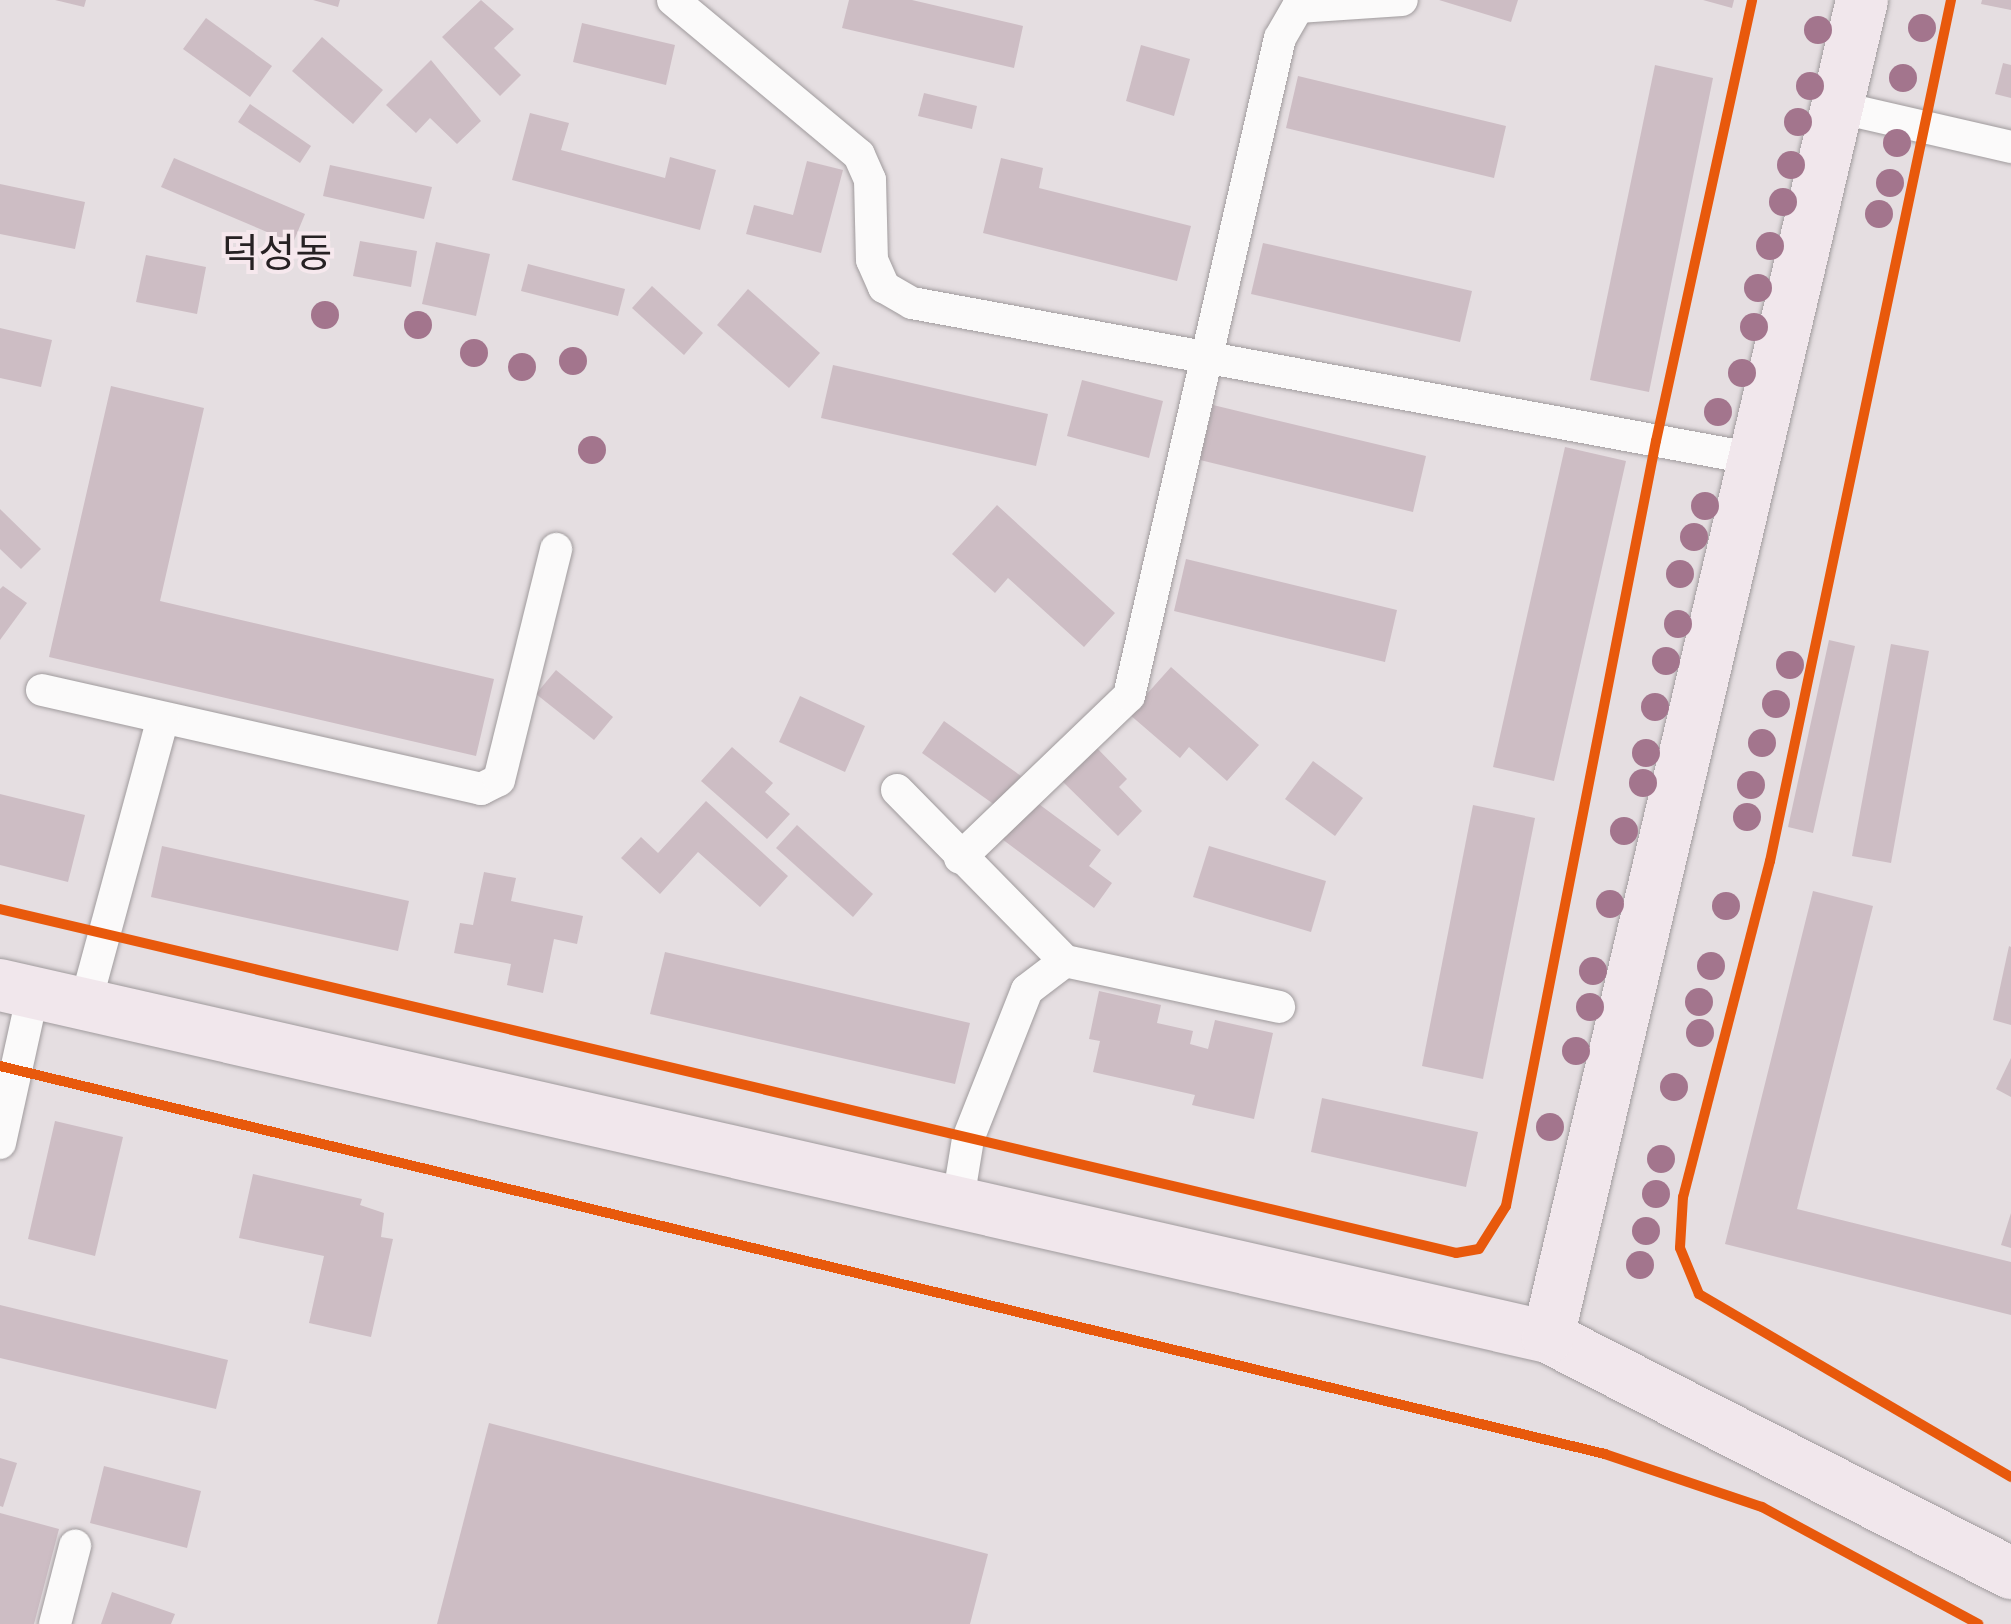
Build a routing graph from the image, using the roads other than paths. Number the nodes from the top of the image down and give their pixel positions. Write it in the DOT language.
graph roads {
  1 [pos="672,0"];
  2 [pos="1402,0"];
  3 [pos="1862,0"];
  4 [pos="1837,107"];
  5 [pos="2011,147"];
  6 [pos="1202,358"];
  7 [pos="1754,460"];
  8 [pos="556,549"];
  9 [pos="42,690"];
  10 [pos="163,718"];
  11 [pos="897,790"];
  12 [pos="960,858"];
  13 [pos="1065,961"];
  14 [pos="17,989"];
  15 [pos="85,1005"];
  16 [pos="1279,1008"];
  17 [pos="0,1142"];
  18 [pos="958,1200"];
  19 [pos="1548,1337"];
  20 [pos="75,1546"];
  21 [pos="2011,1573"];
  22 [pos="56,1624"];
  1 -- 6 [label="street"];
  2 -- 6 [label="street"];
  3 -- 4 [label="main road"];
  4 -- 5 [label="street"];
  4 -- 7 [label="main road"];
  6 -- 7 [label="street"];
  6 -- 12 [label="street"];
  7 -- 19 [label="main road"];
  8 -- 10 [label="street"];
  9 -- 10 [label="street"];
  10 -- 15 [label="street"];
  11 -- 12 [label="street"];
  12 -- 13 [label="street"];
  13 -- 16 [label="street"];
  13 -- 18 [label="street"];
  14 -- 15 [label="main road"];
  14 -- 17 [label="street"];
  15 -- 18 [label="main road"];
  18 -- 19 [label="main road"];
  19 -- 21 [label="main road"];
  20 -- 22 [label="street"];
}
